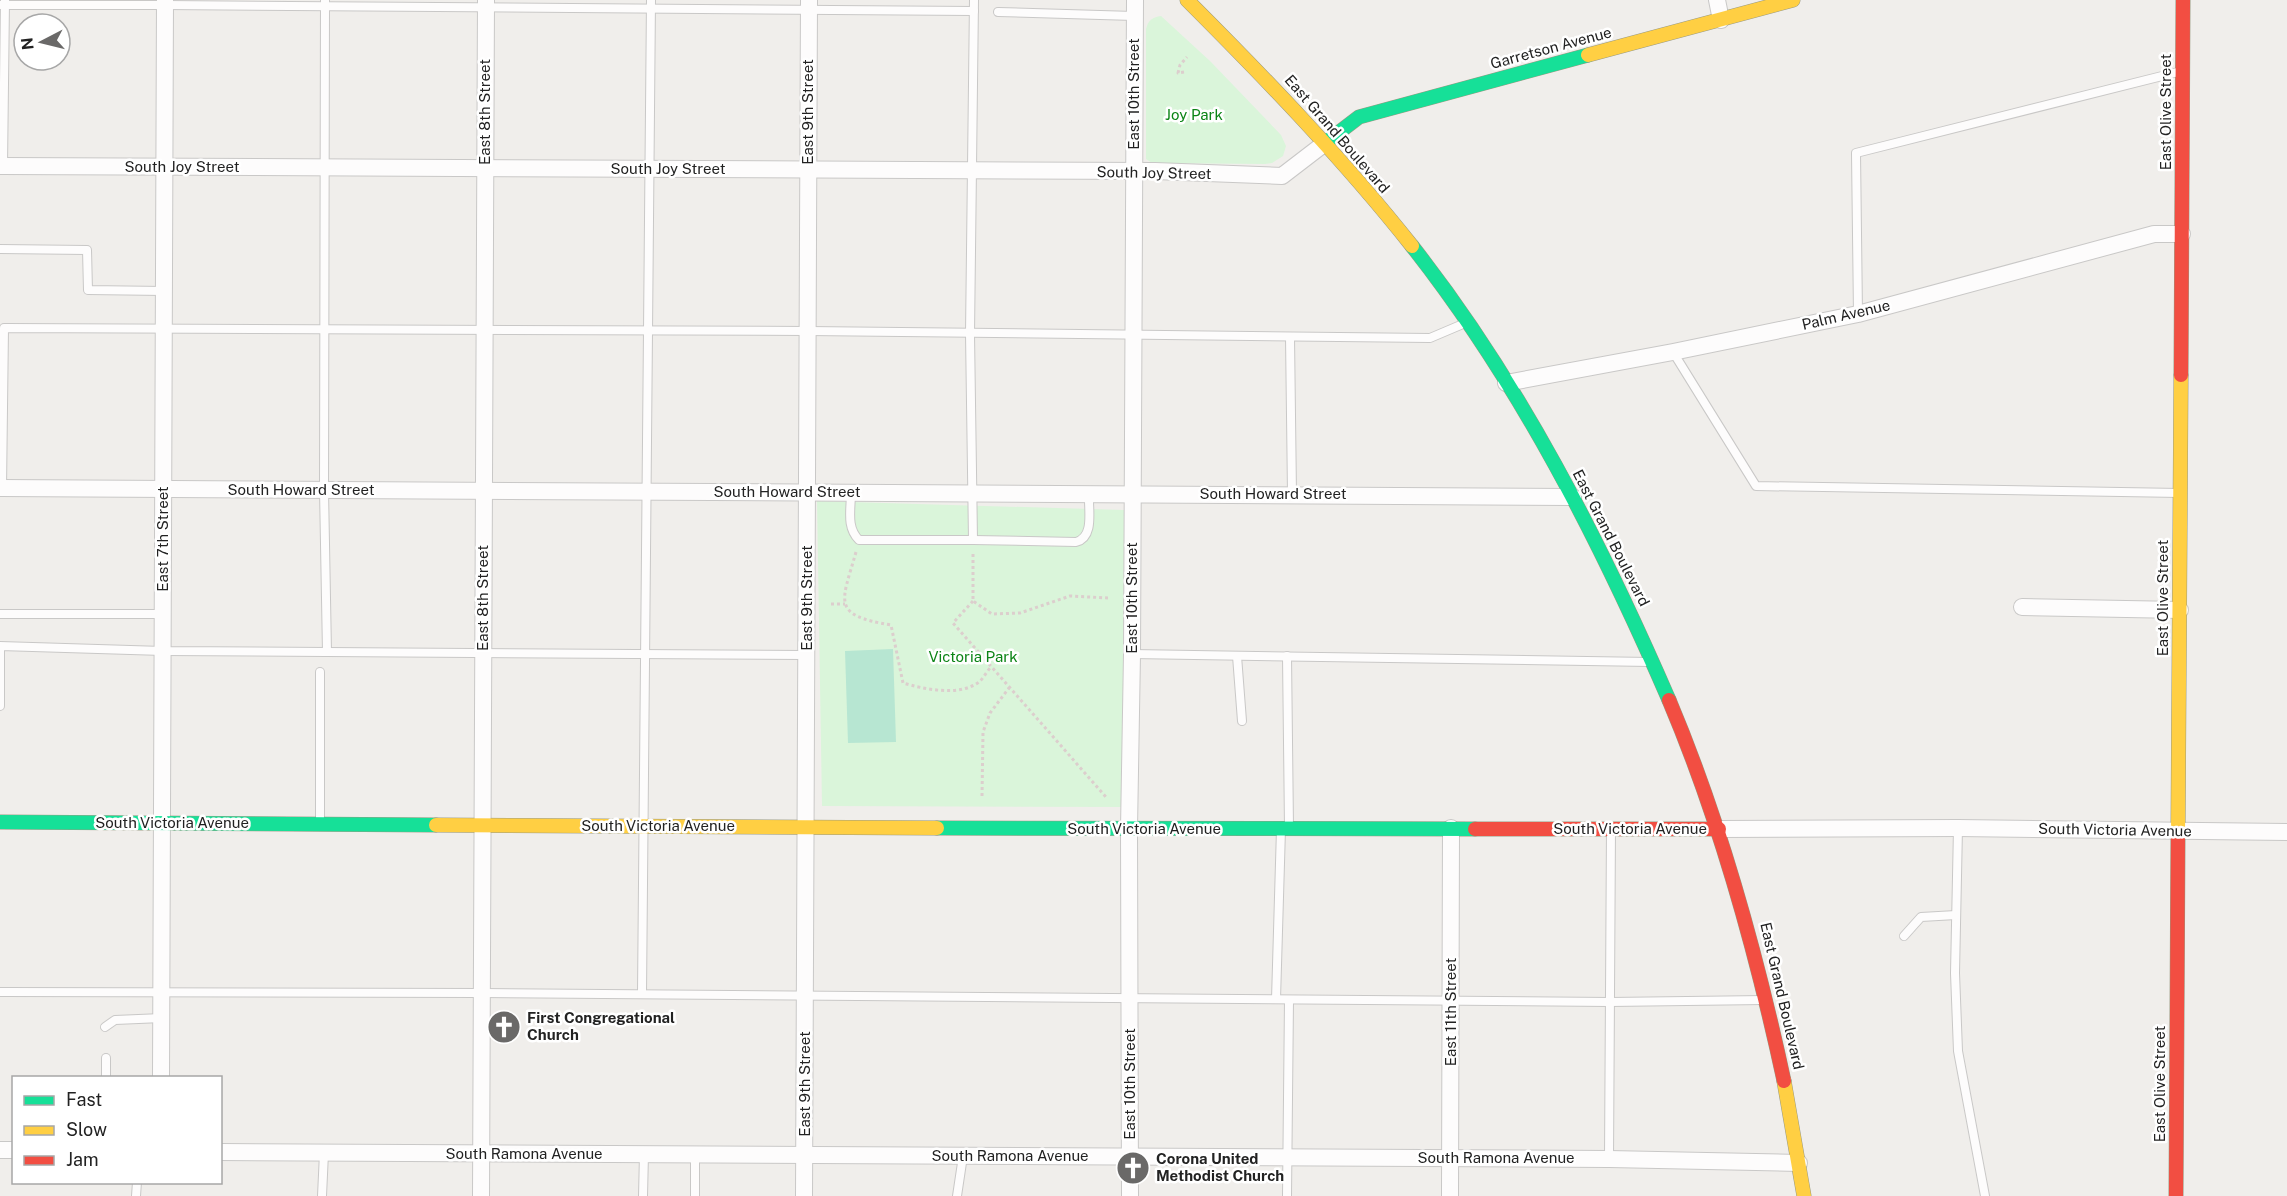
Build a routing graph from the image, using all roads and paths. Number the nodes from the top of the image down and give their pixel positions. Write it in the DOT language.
graph roads {
  1 [pos="974,0"];
  2 [pos="1187,0"];
  3 [pos="1717,0"];
  4 [pos="1793,0"];
  5 [pos="2183,0"];
  6 [pos="165,2"];
  7 [pos="325,3"];
  8 [pos="4,4"];
  9 [pos="486,4"];
  10 [pos="651,5"];
  11 [pos="809,5"];
  12 [pos="1134,8"];
  13 [pos="974,11"];
  14 [pos="998,12"];
  15 [pos="1721,20"];
  16 [pos="1187,57"];
  17 [pos="2182,70"];
  18 [pos="1184,72"];
  19 [pos="1172,73"];
  20 [pos="1178,73"];
  21 [pos="1325,143"];
  22 [pos="2,166"];
  23 [pos="164,167"];
  24 [pos="324,168"];
  25 [pos="485,168"];
  26 [pos="651,169"];
  27 [pos="808,170"];
  28 [pos="973,171"];
  29 [pos="1134,171"];
  30 [pos="2182,234"];
  31 [pos="0,249"];
  32 [pos="164,291"];
  33 [pos="1858,314"];
  34 [pos="1467,322"];
  35 [pos="2,328"];
  36 [pos="164,329"];
  37 [pos="326,330"];
  38 [pos="484,332"];
  39 [pos="649,332"];
  40 [pos="808,332"];
  41 [pos="970,333"];
  42 [pos="1133,336"];
  43 [pos="1290,336"];
  44 [pos="1673,352"];
  45 [pos="1506,383"];
  46 [pos="1,488"];
  47 [pos="164,489"];
  48 [pos="324,490"];
  49 [pos="484,490"];
  50 [pos="646,491"];
  51 [pos="807,492"];
  52 [pos="851,492"];
  53 [pos="971,493"];
  54 [pos="1089,493"];
  55 [pos="2180,493"];
  56 [pos="1133,494"];
  57 [pos="1292,494"];
  58 [pos="1573,497"];
  59 [pos="859,540"];
  60 [pos="973,540"];
  61 [pos="1108,598"];
  62 [pos="973,601"];
  63 [pos="831,604"];
  64 [pos="845,604"];
  65 [pos="2022,607"];
  66 [pos="2180,610"];
  67 [pos="163,614"];
  68 [pos="0,615"];
  69 [pos="163,651"];
  70 [pos="327,652"];
  71 [pos="483,652"];
  72 [pos="645,654"];
  73 [pos="1132,654"];
  74 [pos="806,655"];
  75 [pos="1237,656"];
  76 [pos="1287,656"];
  77 [pos="1654,662"];
  78 [pos="991,667"];
  79 [pos="320,672"];
  80 [pos="1010,688"];
  81 [pos="0,706"];
  82 [pos="1242,722"];
  83 [pos="981,796"];
  84 [pos="1106,796"];
  85 [pos="0,822"];
  86 [pos="162,823"];
  87 [pos="320,824"];
  88 [pos="483,826"];
  89 [pos="644,826"];
  90 [pos="805,827"];
  91 [pos="1285,828"];
  92 [pos="1451,828"];
  93 [pos="1958,828"];
  94 [pos="1611,829"];
  95 [pos="1719,829"];
  96 [pos="2178,829"];
  97 [pos="1129,830"];
  98 [pos="2287,831"];
  99 [pos="1956,915"];
  100 [pos="1904,936"];
  101 [pos="0,992"];
  102 [pos="162,993"];
  103 [pos="482,993"];
  104 [pos="642,994"];
  105 [pos="805,996"];
  106 [pos="1131,998"];
  107 [pos="1276,999"];
  108 [pos="1289,1000"];
  109 [pos="1767,1000"];
  110 [pos="1451,1001"];
  111 [pos="1610,1002"];
  112 [pos="162,1018"];
  113 [pos="105,1027"];
  114 [pos="106,1058"];
  115 [pos="106,1076"];
  116 [pos="161,1076"];
  117 [pos="222,1152"];
  118 [pos="324,1153"];
  119 [pos="481,1153"];
  120 [pos="644,1154"];
  121 [pos="695,1154"];
  122 [pos="804,1155"];
  123 [pos="963,1156"];
  124 [pos="1130,1156"];
  125 [pos="1288,1157"];
  126 [pos="1451,1158"];
  127 [pos="1609,1159"];
  128 [pos="1799,1163"];
  129 [pos="322,1196"];
  130 [pos="481,1196"];
  131 [pos="644,1196"];
  132 [pos="695,1196"];
  133 [pos="804,1196"];
  134 [pos="957,1196"];
  135 [pos="1130,1196"];
  136 [pos="1287,1196"];
  137 [pos="1450,1196"];
  138 [pos="1804,1196"];
  139 [pos="1985,1196"];
  140 [pos="2176,1196"];
  1 -- 13 [label="lane"];
  2 -- 21 [label="street, East Grand Boulevard"];
  3 -- 15 [label="street"];
  4 -- 15 [label="street, Garretson Avenue"];
  5 -- 17 [label="street, East Olive Street"];
  6 -- 7 [label="lane"];
  6 -- 8 [label="lane"];
  6 -- 23 [label="street, East 7th Street"];
  7 -- 9 [label="lane"];
  7 -- 24 [label="lane"];
  8 -- 22 [label="lane"];
  9 -- 10 [label="lane"];
  9 -- 25 [label="street, East 8th Street"];
  10 -- 11 [label="lane"];
  10 -- 26 [label="lane"];
  11 -- 13 [label="lane"];
  11 -- 27 [label="street, East 9th Street"];
  12 -- 14 [label="lane"];
  12 -- 29 [label="street, East 10th Street"];
  13 -- 28 [label="lane"];
  15 -- 21 [label="street, Garretson Avenue"];
  16 -- 20 [label="path"];
  17 -- 30 [label="street, East Olive Street"];
  17 -- 33 [label="lane"];
  18 -- 20 [label="path"];
  19 -- 20 [label="path"];
  21 -- 29 [label="street, South Joy Street"];
  21 -- 34 [label="street, East Grand Boulevard"];
  22 -- 23 [label="street, South Joy Street"];
  23 -- 24 [label="street, South Joy Street"];
  23 -- 32 [label="street, East 7th Street"];
  24 -- 25 [label="street, South Joy Street"];
  24 -- 37 [label="lane"];
  25 -- 26 [label="street, South Joy Street"];
  25 -- 38 [label="street, East 8th Street"];
  26 -- 27 [label="street, South Joy Street"];
  26 -- 39 [label="lane"];
  27 -- 28 [label="street, South Joy Street"];
  27 -- 40 [label="street, East 9th Street"];
  28 -- 29 [label="street, South Joy Street"];
  28 -- 41 [label="lane"];
  29 -- 42 [label="street, East 10th Street"];
  30 -- 33 [label="street, Palm Avenue"];
  30 -- 55 [label="street, East Olive Street"];
  31 -- 32 [label="lane"];
  32 -- 36 [label="street, East 7th Street"];
  33 -- 44 [label="street, Palm Avenue"];
  34 -- 43 [label="lane"];
  34 -- 45 [label="street, East Grand Boulevard"];
  35 -- 36 [label="lane"];
  35 -- 46 [label="lane"];
  36 -- 37 [label="lane"];
  36 -- 47 [label="street, East 7th Street"];
  37 -- 38 [label="lane"];
  37 -- 48 [label="lane"];
  38 -- 39 [label="lane"];
  38 -- 49 [label="street, East 8th Street"];
  39 -- 40 [label="lane"];
  39 -- 50 [label="lane"];
  40 -- 41 [label="lane"];
  40 -- 51 [label="street, East 9th Street"];
  41 -- 42 [label="lane"];
  41 -- 53 [label="lane"];
  42 -- 43 [label="lane"];
  42 -- 56 [label="street, East 10th Street"];
  43 -- 57 [label="lane"];
  44 -- 45 [label="street, Palm Avenue"];
  44 -- 55 [label="lane"];
  45 -- 58 [label="street, East Grand Boulevard"];
  46 -- 47 [label="street, South Howard Street"];
  47 -- 48 [label="street, South Howard Street"];
  47 -- 67 [label="street, East 7th Street"];
  48 -- 49 [label="street, South Howard Street"];
  48 -- 70 [label="lane"];
  49 -- 50 [label="street, South Howard Street"];
  49 -- 71 [label="street, East 8th Street"];
  50 -- 51 [label="street, South Howard Street"];
  50 -- 72 [label="lane"];
  51 -- 52 [label="street, South Howard Street"];
  51 -- 74 [label="street, East 9th Street"];
  52 -- 53 [label="street, South Howard Street"];
  52 -- 59 [label="lane"];
  53 -- 54 [label="street, South Howard Street"];
  53 -- 60 [label="lane"];
  54 -- 56 [label="street, South Howard Street"];
  54 -- 60 [label="lane"];
  55 -- 66 [label="street, East Olive Street"];
  56 -- 57 [label="street, South Howard Street"];
  56 -- 73 [label="street, East 10th Street"];
  57 -- 58 [label="street, South Howard Street"];
  58 -- 77 [label="street, East Grand Boulevard"];
  59 -- 60 [label="lane"];
  59 -- 64 [label="path"];
  60 -- 62 [label="path"];
  61 -- 62 [label="path"];
  62 -- 78 [label="path"];
  63 -- 64 [label="path"];
  64 -- 78 [label="path"];
  65 -- 66 [label="street"];
  66 -- 96 [label="street, East Olive Street"];
  67 -- 68 [label="lane"];
  67 -- 69 [label="street, East 7th Street"];
  69 -- 70 [label="lane"];
  69 -- 81 [label="lane"];
  69 -- 86 [label="street, East 7th Street"];
  70 -- 71 [label="lane"];
  71 -- 72 [label="lane"];
  71 -- 88 [label="street, East 8th Street"];
  72 -- 74 [label="lane"];
  72 -- 89 [label="lane"];
  73 -- 75 [label="lane"];
  73 -- 97 [label="street, East 10th Street"];
  74 -- 90 [label="street, East 9th Street"];
  75 -- 76 [label="lane"];
  75 -- 82 [label="lane"];
  76 -- 77 [label="lane"];
  76 -- 91 [label="lane"];
  77 -- 95 [label="street, East Grand Boulevard"];
  78 -- 80 [label="path"];
  79 -- 87 [label="lane"];
  80 -- 83 [label="path"];
  80 -- 84 [label="path"];
  85 -- 86 [label="street, South Victoria Avenue"];
  86 -- 87 [label="street, South Victoria Avenue"];
  86 -- 102 [label="street, East 7th Street"];
  87 -- 88 [label="street, South Victoria Avenue"];
  88 -- 89 [label="street, South Victoria Avenue"];
  88 -- 103 [label="street, East 8th Street"];
  89 -- 90 [label="street, South Victoria Avenue"];
  89 -- 104 [label="lane"];
  90 -- 97 [label="street, South Victoria Avenue"];
  90 -- 105 [label="street, East 9th Street"];
  91 -- 92 [label="street, South Victoria Avenue"];
  91 -- 97 [label="street, South Victoria Avenue"];
  91 -- 107 [label="lane"];
  92 -- 94 [label="street, South Victoria Avenue"];
  92 -- 110 [label="street, East 11th Street"];
  93 -- 95 [label="street, South Victoria Avenue"];
  93 -- 96 [label="street, South Victoria Avenue"];
  93 -- 99 [label="lane"];
  94 -- 95 [label="street, South Victoria Avenue"];
  94 -- 111 [label="lane"];
  95 -- 109 [label="street, East Grand Boulevard"];
  96 -- 98 [label="street, South Victoria Avenue"];
  96 -- 140 [label="street, East Olive Street"];
  97 -- 106 [label="street, East 10th Street"];
  99 -- 100 [label="lane"];
  99 -- 139 [label="lane"];
  101 -- 102 [label="lane"];
  102 -- 103 [label="lane"];
  102 -- 112 [label="street, East 7th Street"];
  103 -- 104 [label="lane"];
  103 -- 119 [label="street, East 8th Street"];
  104 -- 105 [label="lane"];
  105 -- 106 [label="lane"];
  105 -- 122 [label="street, East 9th Street"];
  106 -- 107 [label="lane"];
  106 -- 124 [label="street, East 10th Street"];
  107 -- 108 [label="lane"];
  108 -- 110 [label="lane"];
  108 -- 125 [label="lane"];
  109 -- 111 [label="lane"];
  109 -- 128 [label="street, East Grand Boulevard"];
  110 -- 111 [label="lane"];
  110 -- 126 [label="street, East 11th Street"];
  111 -- 127 [label="lane"];
  112 -- 113 [label="lane"];
  112 -- 116 [label="street, East 7th Street"];
  114 -- 115 [label="lane"];
  117 -- 118 [label="street, South Ramona Avenue"];
  118 -- 119 [label="street, South Ramona Avenue"];
  118 -- 129 [label="lane"];
  119 -- 120 [label="street, South Ramona Avenue"];
  119 -- 130 [label="street, East 8th Street"];
  120 -- 121 [label="street, South Ramona Avenue"];
  120 -- 131 [label="lane"];
  121 -- 122 [label="street, South Ramona Avenue"];
  121 -- 132 [label="lane"];
  122 -- 123 [label="street, South Ramona Avenue"];
  122 -- 133 [label="street, East 9th Street"];
  123 -- 124 [label="street, South Ramona Avenue"];
  123 -- 134 [label="lane"];
  124 -- 125 [label="street, South Ramona Avenue"];
  124 -- 135 [label="street, East 10th Street"];
  125 -- 126 [label="street, South Ramona Avenue"];
  125 -- 136 [label="lane"];
  126 -- 127 [label="street, South Ramona Avenue"];
  126 -- 137 [label="street, East 11th Street"];
  127 -- 128 [label="street, South Ramona Avenue"];
  128 -- 138 [label="street, East Grand Boulevard"];
}
